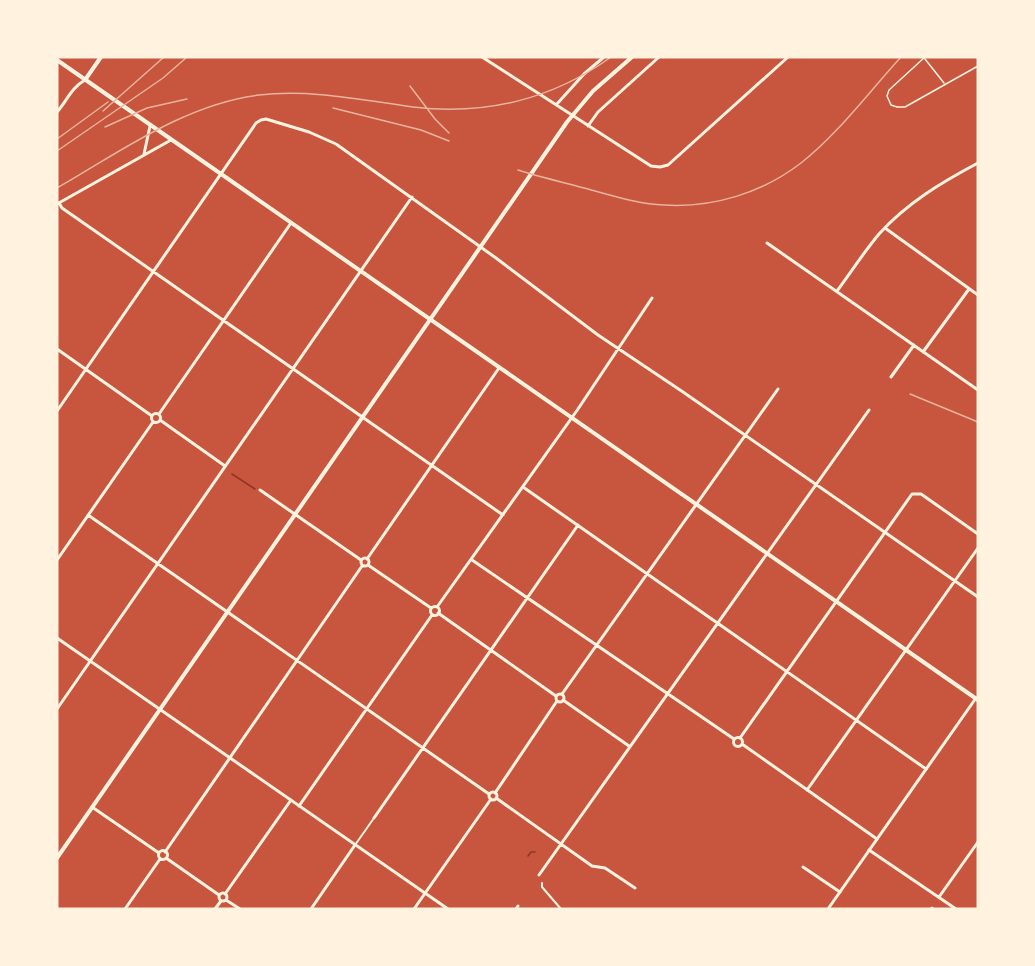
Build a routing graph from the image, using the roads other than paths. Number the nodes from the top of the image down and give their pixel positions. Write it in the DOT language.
graph roads {
  1 [pos="101,57"];
  2 [pos="482,57"];
  3 [pos="604,57"];
  4 [pos="632,57"];
  5 [pos="659,57"];
  6 [pos="789,57"];
  7 [pos="925,57"];
  8 [pos="57,60"];
  9 [pos="978,66"];
  10 [pos="85,80"];
  11 [pos="945,84"];
  12 [pos="556,105"];
  13 [pos="57,112"];
  14 [pos="150,126"];
  15 [pos="588,126"];
  16 [pos="171,140"];
  17 [pos="144,154"];
  18 [pos="978,163"];
  19 [pos="221,175"];
  20 [pos="412,197"];
  21 [pos="58,204"];
  22 [pos="291,223"];
  23 [pos="885,228"];
  24 [pos="767,243"];
  25 [pos="361,271"];
  26 [pos="154,272"];
  27 [pos="969,289"];
  28 [pos="837,291"];
  29 [pos="978,295"];
  30 [pos="652,298"];
  31 [pos="430,319"];
  32 [pos="223,320"];
  33 [pos="914,345"];
  34 [pos="619,349"];
  35 [pos="57,350"];
  36 [pos="923,352"];
  37 [pos="499,368"];
  38 [pos="293,369"];
  39 [pos="86,370"];
  40 [pos="891,377"];
  41 [pos="778,389"];
  42 [pos="978,390"];
  43 [pos="869,410"];
  44 [pos="57,411"];
  45 [pos="159,414"];
  46 [pos="152,416"];
  47 [pos="363,417"];
  48 [pos="572,418"];
  49 [pos="160,420"];
  50 [pos="153,422"];
  51 [pos="746,435"];
  52 [pos="225,466"];
  53 [pos="432,466"];
  54 [pos="816,484"];
  55 [pos="523,487"];
  56 [pos="260,490"];
  57 [pos="697,505"];
  58 [pos="295,514"];
  59 [pos="88,515"];
  60 [pos="503,515"];
  61 [pos="578,525"];
  62 [pos="885,532"];
  63 [pos="978,534"];
  64 [pos="978,548"];
  65 [pos="767,553"];
  66 [pos="367,559"];
  67 [pos="57,560"];
  68 [pos="362,560"];
  69 [pos="472,560"];
  70 [pos="158,564"];
  71 [pos="368,565"];
  72 [pos="362,566"];
  73 [pos="648,574"];
  74 [pos="955,581"];
  75 [pos="978,597"];
  76 [pos="527,598"];
  77 [pos="837,601"];
  78 [pos="437,607"];
  79 [pos="431,608"];
  80 [pos="228,612"];
  81 [pos="438,614"];
  82 [pos="432,615"];
  83 [pos="718,623"];
  84 [pos="57,638"];
  85 [pos="597,646"];
  86 [pos="490,650"];
  87 [pos="906,650"];
  88 [pos="298,660"];
  89 [pos="90,661"];
  90 [pos="787,671"];
  91 [pos="667,693"];
  92 [pos="562,694"];
  93 [pos="556,696"];
  94 [pos="977,698"];
  95 [pos="563,700"];
  96 [pos="557,701"];
  97 [pos="367,708"];
  98 [pos="57,709"];
  99 [pos="160,710"];
  100 [pos="857,719"];
  101 [pos="740,738"];
  102 [pos="734,739"];
  103 [pos="741,744"];
  104 [pos="629,746"];
  105 [pos="422,747"];
  106 [pos="230,758"];
  107 [pos="926,769"];
  108 [pos="807,790"];
  109 [pos="495,793"];
  110 [pos="489,794"];
  111 [pos="496,798"];
  112 [pos="490,799"];
  113 [pos="291,800"];
  114 [pos="299,806"];
  115 [pos="92,807"];
  116 [pos="374,818"];
  117 [pos="877,839"];
  118 [pos="978,842"];
  119 [pos="561,844"];
  120 [pos="355,845"];
  121 [pos="869,850"];
  122 [pos="165,852"];
  123 [pos="159,853"];
  124 [pos="57,858"];
  125 [pos="166,858"];
  126 [pos="160,859"];
  127 [pos="803,867"];
  128 [pos="539,875"];
  129 [pos="542,883"];
  130 [pos="635,888"];
  131 [pos="840,892"];
  132 [pos="425,893"];
  133 [pos="225,894"];
  134 [pos="219,895"];
  135 [pos="939,897"];
  136 [pos="226,900"];
  137 [pos="220,901"];
  138 [pos="125,909"];
  139 [pos="215,909"];
  140 [pos="240,909"];
  141 [pos="311,909"];
  142 [pos="414,909"];
  143 [pos="448,909"];
  144 [pos="561,909"];
  145 [pos="828,909"];
  146 [pos="956,909"];
  1 -- 10 [label="main road"];
  2 -- 12 [label="street"];
  3 -- 12 [label="street"];
  4 -- 31 [label="main road"];
  5 -- 15 [label="street"];
  6 -- 15 [label="street"];
  7 -- 11 [label="lane"];
  7 -- 11 [label="lane"];
  8 -- 10 [label="main road"];
  9 -- 11 [label="lane"];
  10 -- 13 [label="street"];
  10 -- 14 [label="main road"];
  12 -- 15 [label="street"];
  14 -- 16 [label="main road"];
  14 -- 17 [label="street"];
  16 -- 17 [label="street"];
  16 -- 19 [label="main road"];
  17 -- 21 [label="street"];
  18 -- 23 [label="street"];
  19 -- 20 [label="street"];
  19 -- 22 [label="main road"];
  19 -- 26 [label="street"];
  20 -- 25 [label="street"];
  20 -- 34 [label="street"];
  21 -- 26 [label="street"];
  22 -- 25 [label="main road"];
  22 -- 32 [label="street"];
  23 -- 27 [label="street"];
  23 -- 28 [label="street"];
  24 -- 28 [label="street"];
  25 -- 31 [label="main road"];
  25 -- 38 [label="street"];
  26 -- 32 [label="street"];
  26 -- 39 [label="street"];
  27 -- 29 [label="street"];
  27 -- 36 [label="street"];
  28 -- 33 [label="street"];
  30 -- 34 [label="street"];
  31 -- 37 [label="main road"];
  31 -- 47 [label="main road"];
  32 -- 38 [label="street"];
  32 -- 45 [label="street"];
  33 -- 36 [label="street"];
  33 -- 40 [label="street"];
  34 -- 48 [label="street"];
  34 -- 51 [label="street"];
  35 -- 39 [label="street"];
  36 -- 42 [label="street"];
  37 -- 48 [label="main road"];
  37 -- 53 [label="street"];
  38 -- 47 [label="street"];
  38 -- 52 [label="street"];
  39 -- 44 [label="street"];
  39 -- 46 [label="street"];
  41 -- 51 [label="street"];
  43 -- 54 [label="street"];
  45 -- 46 [label="street"];
  45 -- 49 [label="street"];
  46 -- 50 [label="street"];
  47 -- 53 [label="street"];
  47 -- 58 [label="main road"];
  48 -- 55 [label="street"];
  48 -- 57 [label="main road"];
  49 -- 50 [label="street"];
  49 -- 52 [label="street"];
  50 -- 59 [label="street"];
  51 -- 54 [label="street"];
  51 -- 57 [label="street"];
  52 -- 70 [label="street"];
  53 -- 60 [label="street"];
  53 -- 66 [label="street"];
  54 -- 62 [label="street"];
  54 -- 65 [label="street"];
  55 -- 60 [label="street"];
  55 -- 61 [label="street"];
  56 -- 58 [label="street"];
  57 -- 65 [label="main road"];
  57 -- 73 [label="street"];
  58 -- 68 [label="street"];
  58 -- 80 [label="main road"];
  59 -- 67 [label="street"];
  59 -- 70 [label="street"];
  60 -- 69 [label="street"];
  61 -- 73 [label="street"];
  61 -- 76 [label="street"];
  62 -- 63 [label="street"];
  62 -- 74 [label="street"];
  62 -- 77 [label="street"];
  64 -- 74 [label="street"];
  65 -- 77 [label="main road"];
  65 -- 83 [label="street"];
  66 -- 68 [label="street"];
  66 -- 71 [label="street"];
  68 -- 72 [label="street"];
  69 -- 76 [label="street"];
  69 -- 78 [label="street"];
  70 -- 80 [label="street"];
  70 -- 89 [label="street"];
  71 -- 72 [label="street"];
  71 -- 79 [label="street"];
  72 -- 88 [label="street"];
  73 -- 83 [label="street"];
  73 -- 85 [label="street"];
  74 -- 75 [label="street"];
  74 -- 87 [label="street"];
  76 -- 85 [label="street"];
  76 -- 86 [label="street"];
  77 -- 87 [label="main road"];
  77 -- 90 [label="street"];
  78 -- 79 [label="street"];
  78 -- 81 [label="street"];
  79 -- 82 [label="street"];
  80 -- 88 [label="street"];
  80 -- 99 [label="main road"];
  81 -- 82 [label="street"];
  81 -- 86 [label="street"];
  82 -- 97 [label="street"];
  83 -- 90 [label="street"];
  83 -- 91 [label="street"];
  84 -- 89 [label="street"];
  85 -- 91 [label="street"];
  85 -- 92 [label="street"];
  86 -- 93 [label="street"];
  86 -- 105 [label="street"];
  87 -- 94 [label="main road"];
  87 -- 100 [label="street"];
  88 -- 97 [label="street"];
  88 -- 106 [label="street"];
  89 -- 98 [label="street"];
  89 -- 99 [label="street"];
  90 -- 100 [label="street"];
  90 -- 101 [label="street"];
  91 -- 102 [label="street"];
  91 -- 104 [label="street"];
  92 -- 93 [label="street"];
  92 -- 95 [label="street"];
  93 -- 96 [label="street"];
  94 -- 107 [label="street"];
  95 -- 96 [label="street"];
  95 -- 104 [label="street"];
  96 -- 109 [label="street"];
  97 -- 105 [label="street"];
  97 -- 114 [label="street"];
  99 -- 106 [label="street"];
  99 -- 115 [label="main road"];
  100 -- 107 [label="street"];
  100 -- 108 [label="street"];
  101 -- 102 [label="street"];
  101 -- 103 [label="street"];
  102 -- 103 [label="street"];
  103 -- 108 [label="street"];
  104 -- 119 [label="street"];
  105 -- 110 [label="street"];
  105 -- 116 [label="street"];
  106 -- 113 [label="street"];
  106 -- 122 [label="street"];
  107 -- 117 [label="street"];
  108 -- 117 [label="street"];
  109 -- 110 [label="street"];
  109 -- 111 [label="street"];
  110 -- 112 [label="street"];
  111 -- 112 [label="street"];
  111 -- 119 [label="street"];
  112 -- 132 [label="street"];
  113 -- 114 [label="street"];
  113 -- 133 [label="street"];
  114 -- 120 [label="street"];
  115 -- 123 [label="street"];
  115 -- 124 [label="main road"];
  116 -- 120 [label="street"];
  117 -- 121 [label="street"];
  118 -- 135 [label="street"];
  119 -- 128 [label="street"];
  119 -- 130 [label="street"];
  120 -- 132 [label="street"];
  120 -- 141 [label="street"];
  121 -- 131 [label="street"];
  121 -- 135 [label="street"];
  122 -- 123 [label="street"];
  122 -- 125 [label="street"];
  123 -- 126 [label="street"];
  125 -- 126 [label="street"];
  125 -- 134 [label="street"];
  126 -- 138 [label="street"];
  127 -- 131 [label="street"];
  129 -- 144 [label="street"];
  131 -- 145 [label="street"];
  132 -- 142 [label="street"];
  132 -- 143 [label="street"];
  133 -- 134 [label="street"];
  133 -- 136 [label="street"];
  134 -- 137 [label="street"];
  135 -- 146 [label="street"];
  136 -- 137 [label="street"];
  136 -- 140 [label="street"];
  137 -- 139 [label="street"];
}
